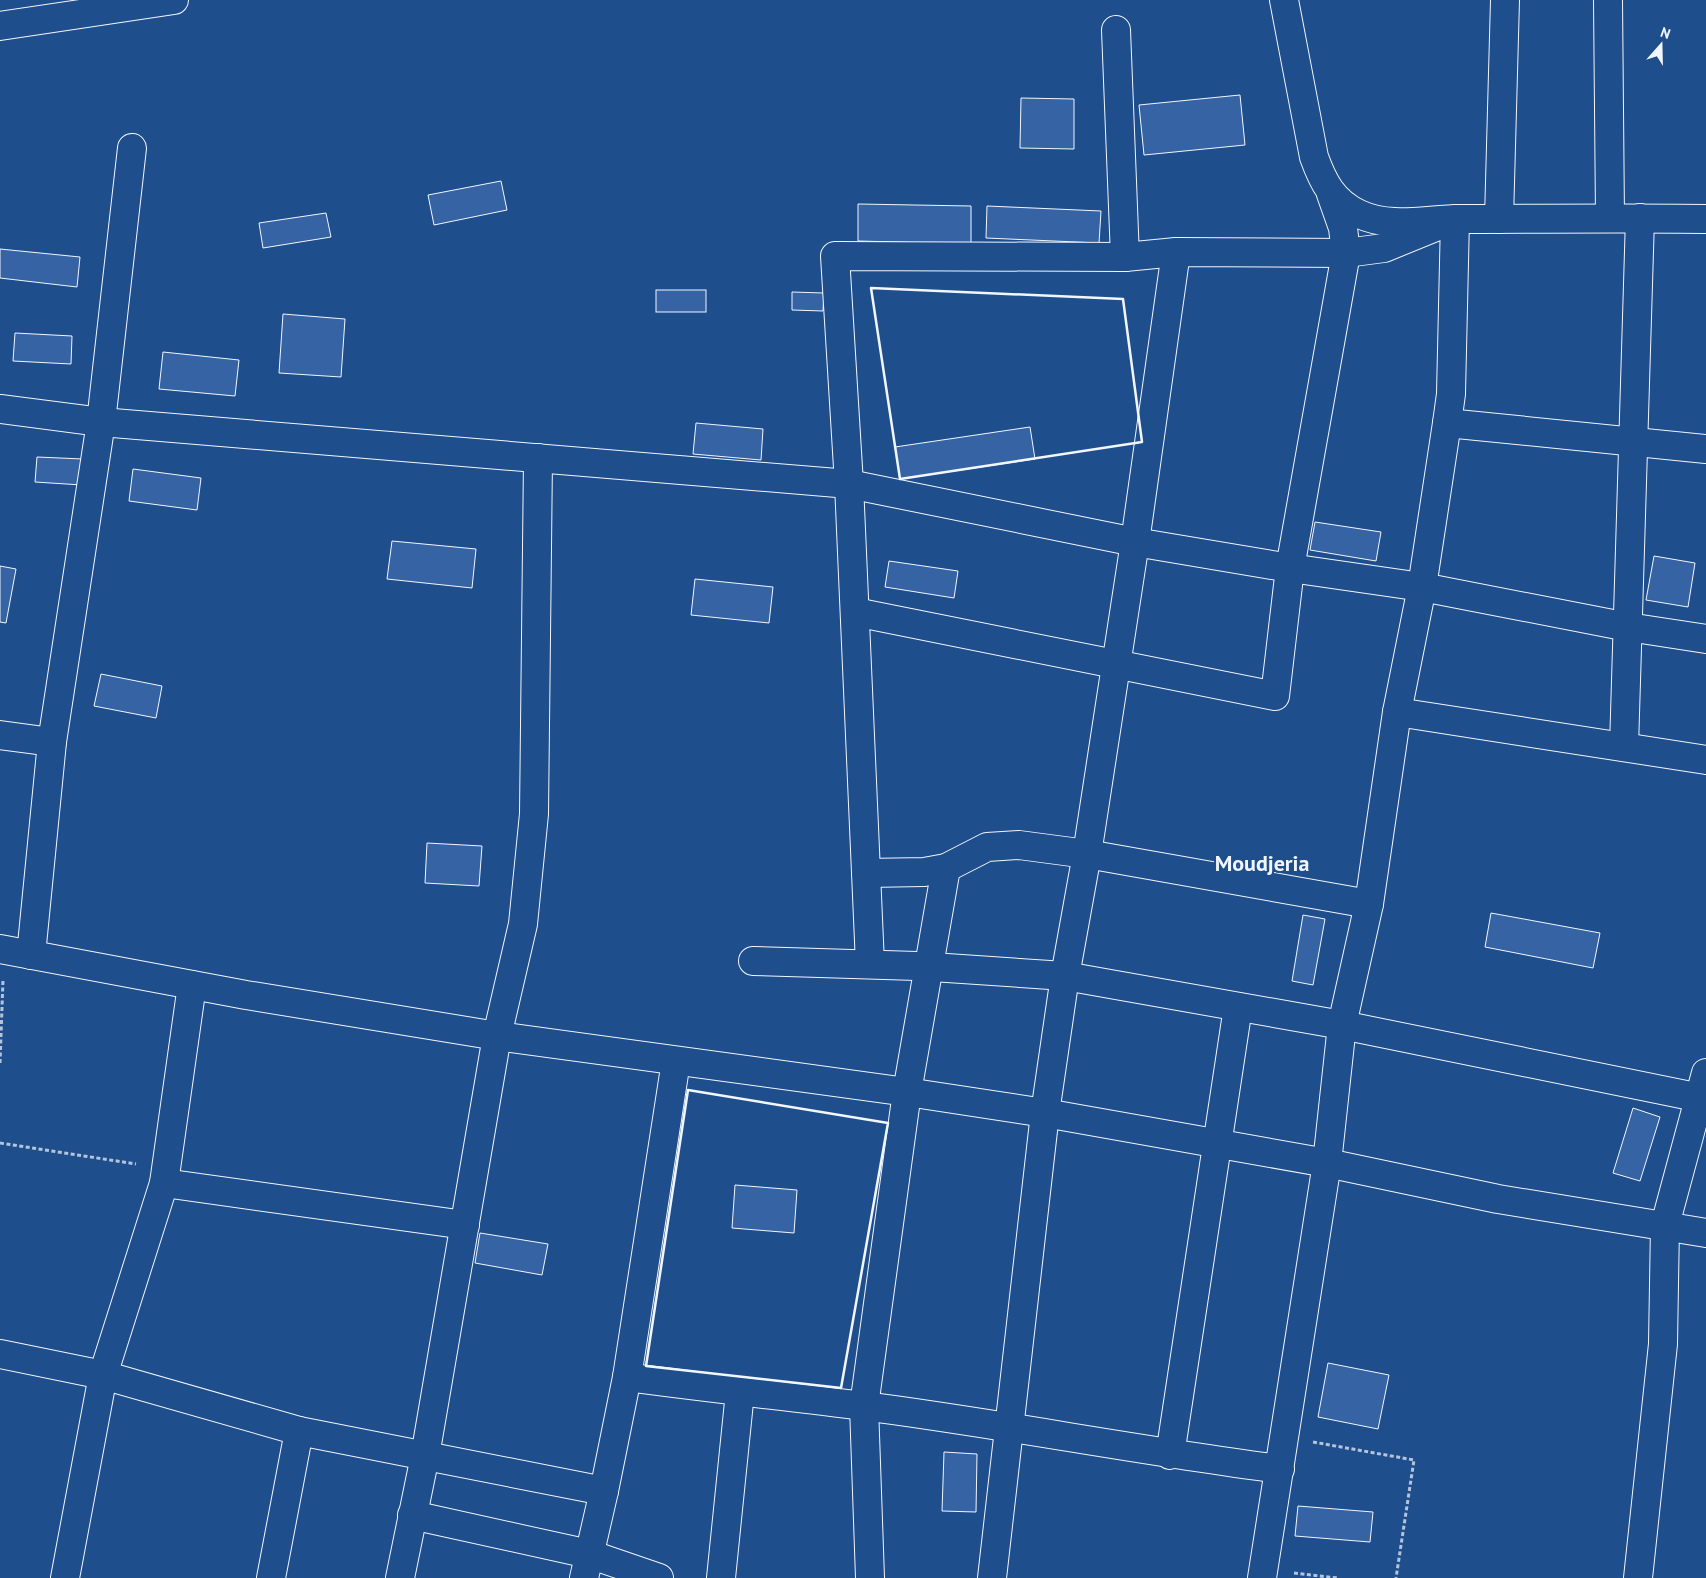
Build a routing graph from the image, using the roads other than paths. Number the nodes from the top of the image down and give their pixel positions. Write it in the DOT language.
graph roads {
  1 [pos="174,0"];
  2 [pos="1284,0"];
  3 [pos="1505,0"];
  4 [pos="1608,0"];
  5 [pos="0,26"];
  6 [pos="1116,30"];
  7 [pos="132,148"];
  8 [pos="1331,194"];
  9 [pos="1610,218"];
  10 [pos="1640,218"];
  11 [pos="1456,219"];
  12 [pos="1499,219"];
  13 [pos="1706,219"];
  14 [pos="1176,252"];
  15 [pos="1346,253"];
  16 [pos="1125,257"];
  17 [pos="0,409"];
  18 [pos="101,422"];
  19 [pos="1447,423"];
  20 [pos="1633,443"];
  21 [pos="1706,449"];
  22 [pos="538,458"];
  23 [pos="849,484"];
  24 [pos="1135,542"];
  25 [pos="1290,568"];
  26 [pos="1422,586"];
  27 [pos="854,612"];
  28 [pos="1628,627"];
  29 [pos="1706,639"];
  30 [pos="1117,664"];
  31 [pos="1397,712"];
  32 [pos="0,735"];
  33 [pos="52,742"];
  34 [pos="1624,747"];
  35 [pos="1706,760"];
  36 [pos="1087,854"];
  37 [pos="946,868"];
  38 [pos="866,873"];
  39 [pos="1369,904"];
  40 [pos="2,949"];
  41 [pos="31,955"];
  42 [pos="753,961"];
  43 [pos="870,964"];
  44 [pos="930,968"];
  45 [pos="1065,976"];
  46 [pos="192,985"];
  47 [pos="1238,1007"];
  48 [pos="1342,1025"];
  49 [pos="498,1036"];
  50 [pos="676,1061"];
  51 [pos="1704,1090"];
  52 [pos="907,1092"];
  53 [pos="1045,1113"];
  54 [pos="1217,1143"];
  55 [pos="1326,1163"];
  56 [pos="165,1176"];
  57 [pos="465,1225"];
  58 [pos="1665,1225"];
  59 [pos="1706,1232"];
  60 [pos="0,1354"];
  61 [pos="103,1375"];
  62 [pos="627,1376"];
  63 [pos="740,1392"];
  64 [pos="864,1406"];
  65 [pos="1008,1429"];
  66 [pos="299,1431"];
  67 [pos="1170,1455"];
  68 [pos="425,1456"];
  69 [pos="1280,1469"];
  70 [pos="604,1491"];
  71 [pos="412,1515"];
  72 [pos="587,1566"];
  73 [pos="1262,1574"];
  74 [pos="65,1578"];
  75 [pos="271,1578"];
  76 [pos="400,1578"];
  77 [pos="659,1578"];
  78 [pos="721,1578"];
  79 [pos="870,1578"];
  80 [pos="992,1578"];
  81 [pos="1638,1578"];
  1 -- 5 [label="street"];
  2 -- 8 [label="street"];
  3 -- 12 [label="street"];
  4 -- 9 [label="street"];
  6 -- 16 [label="street"];
  7 -- 18 [label="street"];
  8 -- 11 [label="street"];
  8 -- 15 [label="street"];
  9 -- 10 [label="street"];
  9 -- 12 [label="street"];
  10 -- 13 [label="street"];
  10 -- 20 [label="street"];
  11 -- 12 [label="street"];
  11 -- 15 [label="street"];
  11 -- 19 [label="street"];
  14 -- 15 [label="street"];
  14 -- 16 [label="street"];
  14 -- 24 [label="street"];
  15 -- 25 [label="street"];
  16 -- 23 [label="street"];
  17 -- 18 [label="street"];
  18 -- 22 [label="street"];
  18 -- 33 [label="street"];
  19 -- 20 [label="street"];
  19 -- 26 [label="street"];
  20 -- 21 [label="street"];
  20 -- 28 [label="street"];
  22 -- 23 [label="street"];
  22 -- 49 [label="street"];
  23 -- 24 [label="street"];
  23 -- 27 [label="street"];
  24 -- 25 [label="street"];
  24 -- 30 [label="street"];
  25 -- 26 [label="street"];
  25 -- 30 [label="street"];
  26 -- 28 [label="street"];
  26 -- 31 [label="street"];
  27 -- 30 [label="street"];
  27 -- 38 [label="street"];
  28 -- 29 [label="street"];
  28 -- 34 [label="street"];
  30 -- 36 [label="street"];
  31 -- 34 [label="street"];
  31 -- 39 [label="street"];
  32 -- 33 [label="street"];
  33 -- 41 [label="street"];
  34 -- 35 [label="street"];
  36 -- 37 [label="street"];
  36 -- 39 [label="street"];
  36 -- 45 [label="street"];
  37 -- 38 [label="street"];
  37 -- 44 [label="street"];
  38 -- 43 [label="street"];
  39 -- 48 [label="street"];
  40 -- 41 [label="street"];
  41 -- 46 [label="street"];
  42 -- 43 [label="street"];
  43 -- 44 [label="street"];
  44 -- 45 [label="street"];
  44 -- 52 [label="street"];
  45 -- 47 [label="street"];
  45 -- 53 [label="street"];
  46 -- 49 [label="street"];
  46 -- 56 [label="street"];
  47 -- 48 [label="street"];
  47 -- 54 [label="street"];
  48 -- 51 [label="street"];
  48 -- 55 [label="street"];
  49 -- 50 [label="street"];
  49 -- 57 [label="street"];
  50 -- 52 [label="street"];
  50 -- 62 [label="street"];
  51 -- 58 [label="street"];
  52 -- 53 [label="street"];
  52 -- 64 [label="street"];
  53 -- 54 [label="street"];
  53 -- 65 [label="street"];
  54 -- 55 [label="street"];
  54 -- 67 [label="street"];
  55 -- 58 [label="street"];
  55 -- 69 [label="street"];
  56 -- 57 [label="street"];
  56 -- 61 [label="street"];
  57 -- 68 [label="street"];
  58 -- 59 [label="street"];
  58 -- 81 [label="street"];
  60 -- 61 [label="street"];
  61 -- 66 [label="street"];
  61 -- 74 [label="street"];
  62 -- 63 [label="street"];
  62 -- 70 [label="street"];
  63 -- 64 [label="street"];
  63 -- 78 [label="street"];
  64 -- 65 [label="street"];
  64 -- 79 [label="street"];
  65 -- 67 [label="street"];
  65 -- 80 [label="street"];
  66 -- 68 [label="street"];
  66 -- 75 [label="street"];
  67 -- 69 [label="street"];
  68 -- 70 [label="street"];
  68 -- 71 [label="street"];
  69 -- 73 [label="street"];
  70 -- 72 [label="street"];
  71 -- 72 [label="street"];
  71 -- 76 [label="street"];
  72 -- 77 [label="street"];
}
